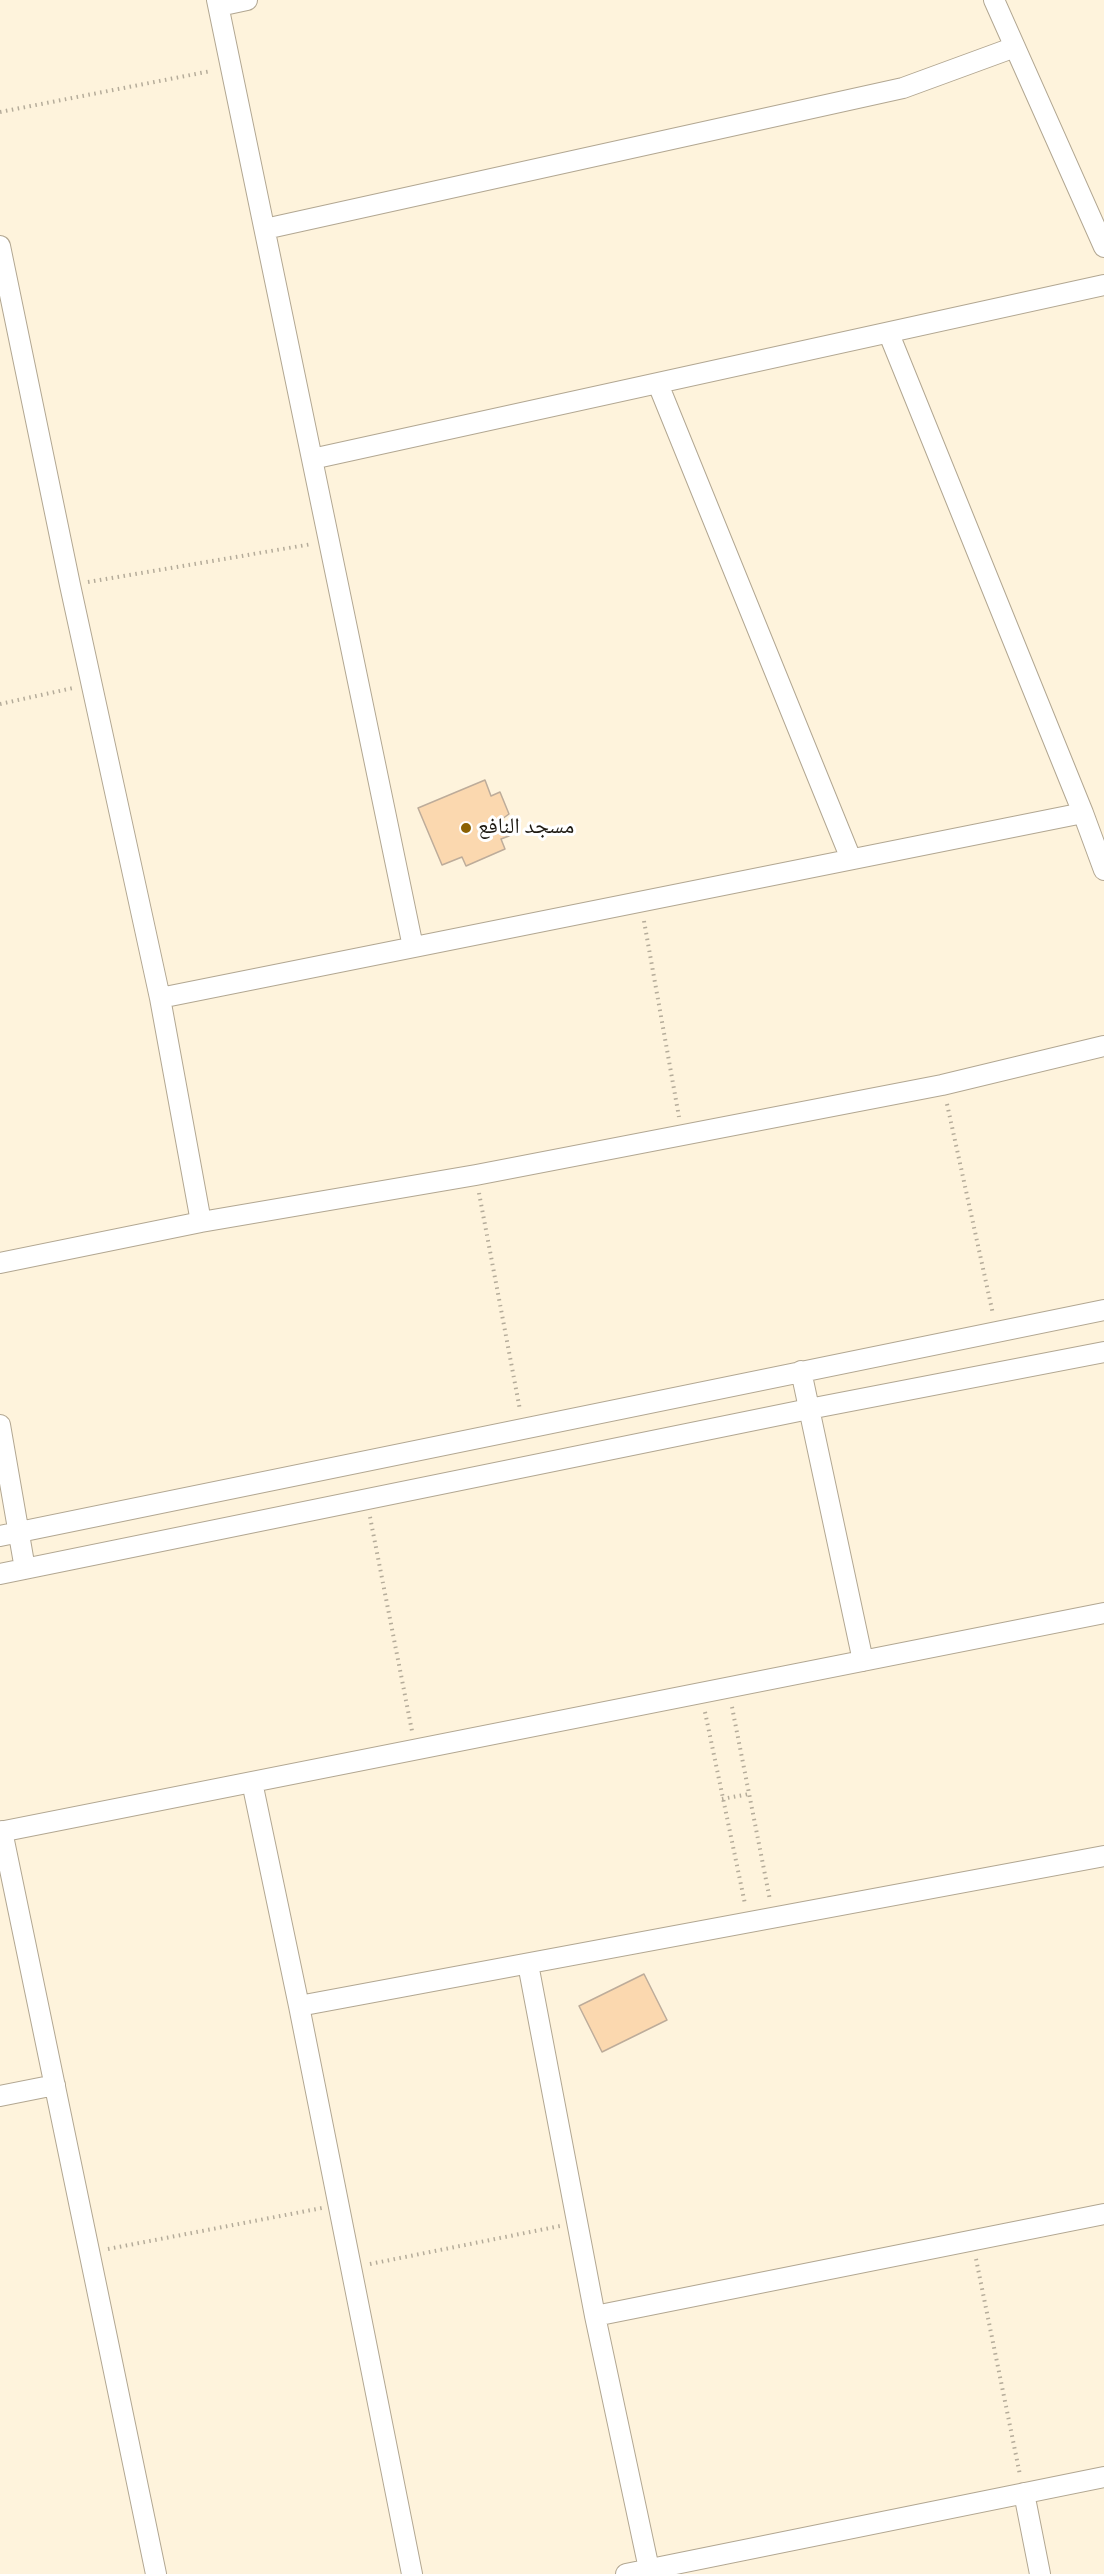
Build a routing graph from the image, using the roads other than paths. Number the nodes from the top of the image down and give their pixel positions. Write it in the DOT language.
graph roads {
  1 [pos="247,0"];
  2 [pos="994,0"];
  3 [pos="218,3"];
  4 [pos="1015,47"];
  5 [pos="265,229"];
  6 [pos="0,246"];
  7 [pos="1104,247"];
  8 [pos="1104,285"];
  9 [pos="889,334"];
  10 [pos="658,384"];
  11 [pos="312,459"];
  12 [pos="1083,813"];
  13 [pos="851,859"];
  14 [pos="1104,870"];
  15 [pos="413,947"];
  16 [pos="160,998"];
  17 [pos="1104,1046"];
  18 [pos="201,1222"];
  19 [pos="0,1263"];
  20 [pos="1104,1311"];
  21 [pos="1104,1352"];
  22 [pos="801,1371"];
  23 [pos="809,1409"];
  24 [pos="0,1425"];
  25 [pos="9,1534"];
  26 [pos="25,1569"];
  27 [pos="0,1574"];
  28 [pos="1104,1613"];
  29 [pos="863,1660"];
  30 [pos="252,1782"];
  31 [pos="1,1831"];
  32 [pos="1104,1856"];
  33 [pos="528,1964"];
  34 [pos="299,2006"];
  35 [pos="55,2085"];
  36 [pos="0,2096"];
  37 [pos="1104,2214"];
  38 [pos="595,2316"];
  39 [pos="1104,2477"];
  40 [pos="1024,2493"];
  41 [pos="649,2569"];
  42 [pos="156,2574"];
  43 [pos="412,2574"];
  44 [pos="626,2574"];
  45 [pos="1040,2574"];
  1 -- 3 [label="street"];
  2 -- 4 [label="street"];
  3 -- 5 [label="street"];
  4 -- 5 [label="street"];
  4 -- 7 [label="street"];
  5 -- 11 [label="street"];
  6 -- 16 [label="street"];
  8 -- 9 [label="street"];
  9 -- 10 [label="street"];
  9 -- 12 [label="street"];
  10 -- 11 [label="street"];
  10 -- 13 [label="street"];
  11 -- 15 [label="street"];
  12 -- 13 [label="street"];
  12 -- 14 [label="street"];
  13 -- 15 [label="street"];
  15 -- 16 [label="street"];
  16 -- 18 [label="street"];
  17 -- 18 [label="street"];
  18 -- 19 [label="street"];
  20 -- 22 [label="street"];
  21 -- 23 [label="street"];
  22 -- 23 [label="street"];
  22 -- 25 [label="street"];
  23 -- 26 [label="street"];
  23 -- 29 [label="street"];
  24 -- 25 [label="street"];
  25 -- 26 [label="street"];
  26 -- 27 [label="street"];
  28 -- 29 [label="street"];
  29 -- 30 [label="street"];
  30 -- 31 [label="street"];
  30 -- 34 [label="street"];
  31 -- 35 [label="street"];
  32 -- 33 [label="street"];
  33 -- 34 [label="street"];
  33 -- 38 [label="street"];
  34 -- 43 [label="street"];
  35 -- 36 [label="street"];
  35 -- 42 [label="street"];
  37 -- 38 [label="street"];
  38 -- 41 [label="street"];
  39 -- 40 [label="street"];
  40 -- 41 [label="street"];
  40 -- 45 [label="street"];
  41 -- 44 [label="street"];
}
